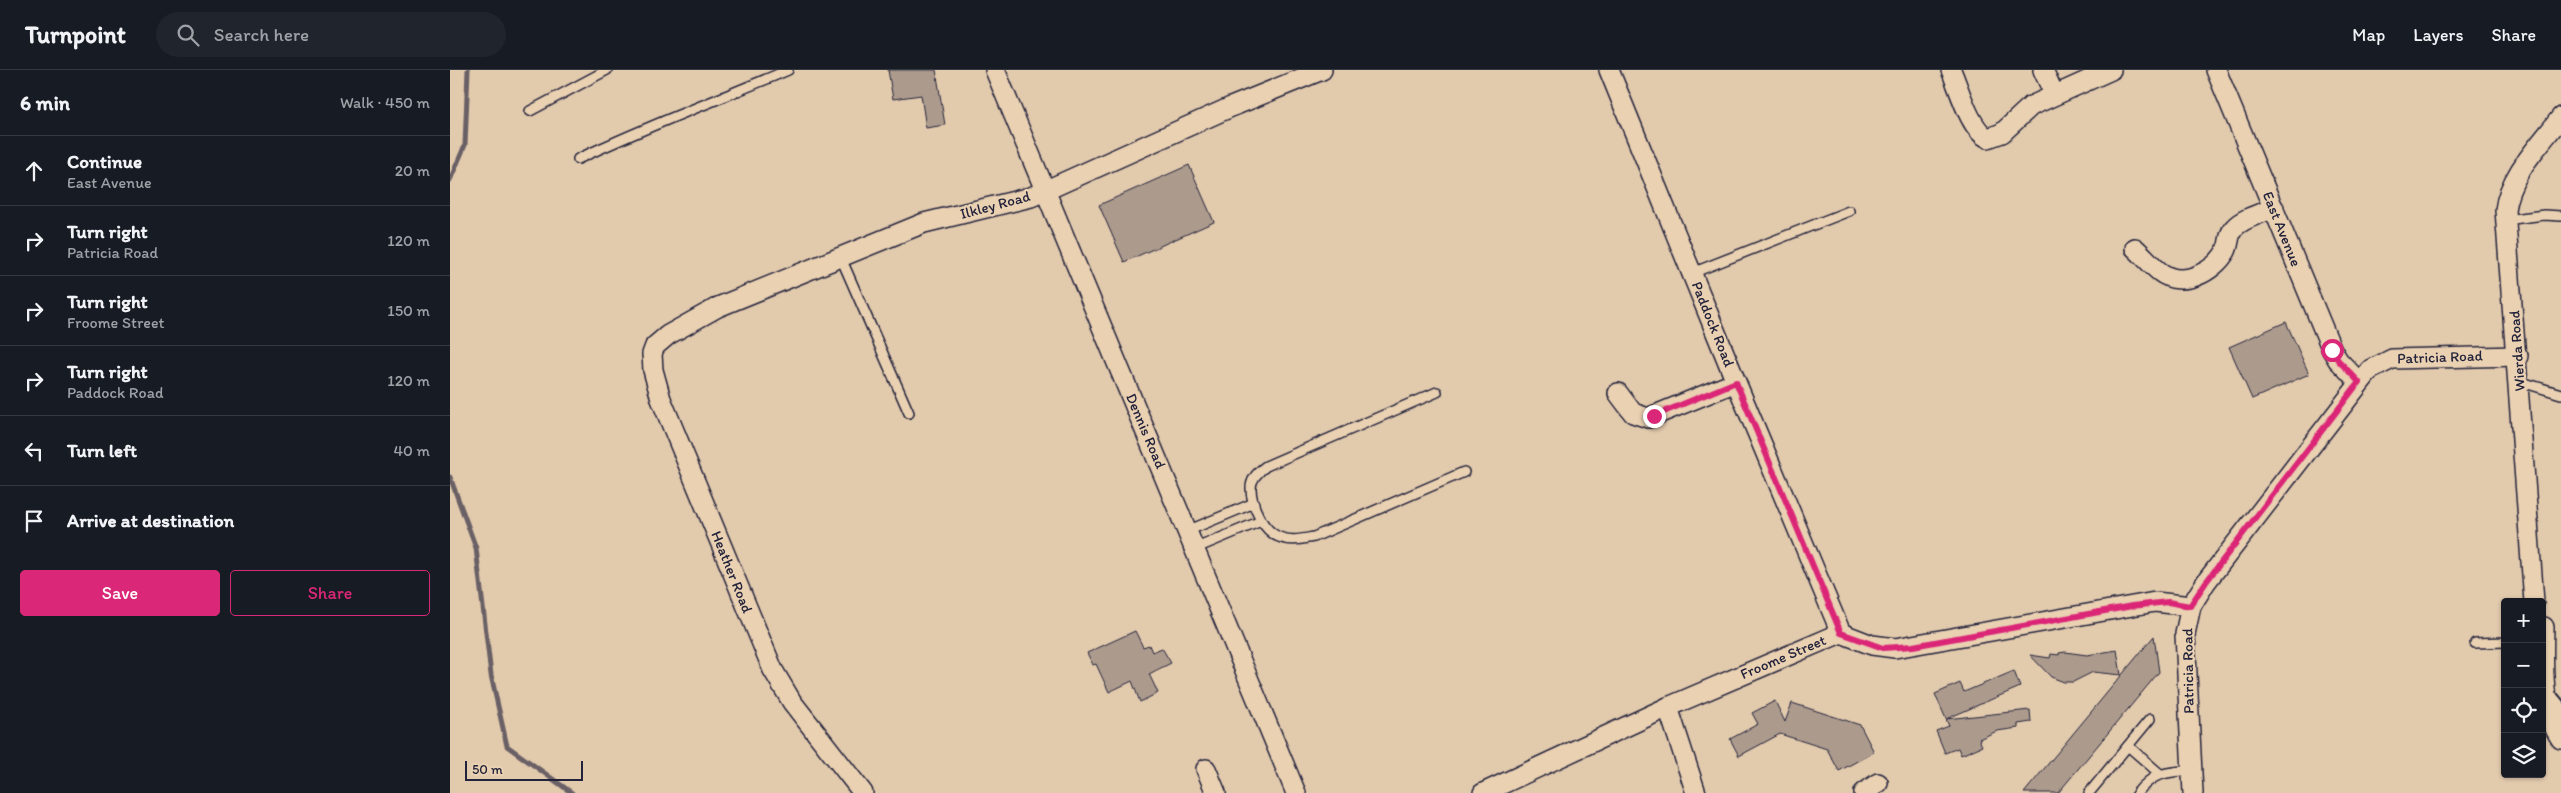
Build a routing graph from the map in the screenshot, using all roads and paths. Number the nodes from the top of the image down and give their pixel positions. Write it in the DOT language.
graph roads {
  1 [pos="607,70"];
  2 [pos="788,70"];
  3 [pos="995,70"];
  4 [pos="1322,70"];
  5 [pos="1609,70"];
  6 [pos="1951,70"];
  7 [pos="2043,70"];
  8 [pos="2111,70"];
  9 [pos="2216,70"];
  10 [pos="2054,94"];
  11 [pos="530,111"];
  12 [pos="2561,118"];
  13 [pos="578,159"];
  14 [pos="1046,190"];
  15 [pos="2274,208"];
  16 [pos="1849,211"];
  17 [pos="2561,216"];
  18 [pos="2505,220"];
  19 [pos="2135,248"];
  20 [pos="841,258"];
  21 [pos="1692,273"];
  22 [pos="668,335"];
  23 [pos="2518,356"];
  24 [pos="2518,381"];
  25 [pos="1736,382"];
  26 [pos="2359,382"];
  27 [pos="1437,392"];
  28 [pos="1618,393"];
  29 [pos="2561,394"];
  30 [pos="909,413"];
  31 [pos="1464,472"];
  32 [pos="1254,503"];
  33 [pos="1261,521"];
  34 [pos="1187,531"];
  35 [pos="1194,549"];
  36 [pos="2534,598"];
  37 [pos="2190,606"];
  38 [pos="1841,633"];
  39 [pos="2501,642"];
  40 [pos="2475,643"];
  41 [pos="2546,677"];
  42 [pos="1668,707"];
  43 [pos="2555,712"];
  44 [pos="2150,720"];
  45 [pos="2561,739"];
  46 [pos="2128,746"];
  47 [pos="1206,770"];
  48 [pos="2192,770"];
  49 [pos="2159,773"];
  50 [pos="863,793"];
  51 [pos="1216,793"];
  52 [pos="1296,793"];
  53 [pos="1483,793"];
  54 [pos="1696,793"];
  55 [pos="2089,793"];
  56 [pos="2137,793"];
  57 [pos="2194,793"];
  1 -- 11 [label="lane"];
  2 -- 13 [label="lane"];
  3 -- 14 [label="street, Dennis Road"];
  4 -- 14 [label="street, Ilkley Road"];
  5 -- 21 [label="street, Paddock Road"];
  6 -- 10 [label="street"];
  7 -- 10 [label="street"];
  8 -- 10 [label="street"];
  9 -- 15 [label="street, East Avenue"];
  12 -- 18 [label="street, Wierda Road"];
  14 -- 20 [label="street, Ilkley Road"];
  14 -- 34 [label="street, Dennis Road"];
  15 -- 19 [label="street"];
  15 -- 26 [label="street, East Avenue"];
  16 -- 21 [label="lane"];
  17 -- 18 [label="lane"];
  18 -- 23 [label="street, Wierda Road"];
  20 -- 22 [label="street, Ilkley Road"];
  20 -- 30 [label="lane"];
  21 -- 25 [label="street, Paddock Road"];
  22 -- 50 [label="street, Heather Road"];
  23 -- 24 [label="street, Wierda Road"];
  23 -- 26 [label="street, Patricia Road"];
  24 -- 29 [label="lane"];
  24 -- 36 [label="street, Wierda Road"];
  25 -- 28 [label="street"];
  25 -- 38 [label="street, Paddock Road"];
  26 -- 37 [label="street, Patricia Road"];
  27 -- 32 [label="lane"];
  31 -- 33 [label="lane"];
  32 -- 33 [label="lane"];
  32 -- 34 [label="lane"];
  33 -- 35 [label="lane"];
  34 -- 35 [label="street, Dennis Road"];
  35 -- 52 [label="street, Dennis Road"];
  37 -- 38 [label="street, Froome Street"];
  37 -- 48 [label="street, Patricia Road"];
  38 -- 42 [label="street, Froome Street"];
  39 -- 40 [label="lane"];
  41 -- 43 [label="street"];
  42 -- 53 [label="street, Froome Street"];
  42 -- 54 [label="street"];
  43 -- 45 [label="street"];
  44 -- 46 [label="lane"];
  46 -- 49 [label="lane"];
  46 -- 55 [label="lane"];
  47 -- 51 [label="street"];
  48 -- 49 [label="lane"];
  48 -- 57 [label="street, Patricia Road"];
  49 -- 56 [label="lane"];
}
